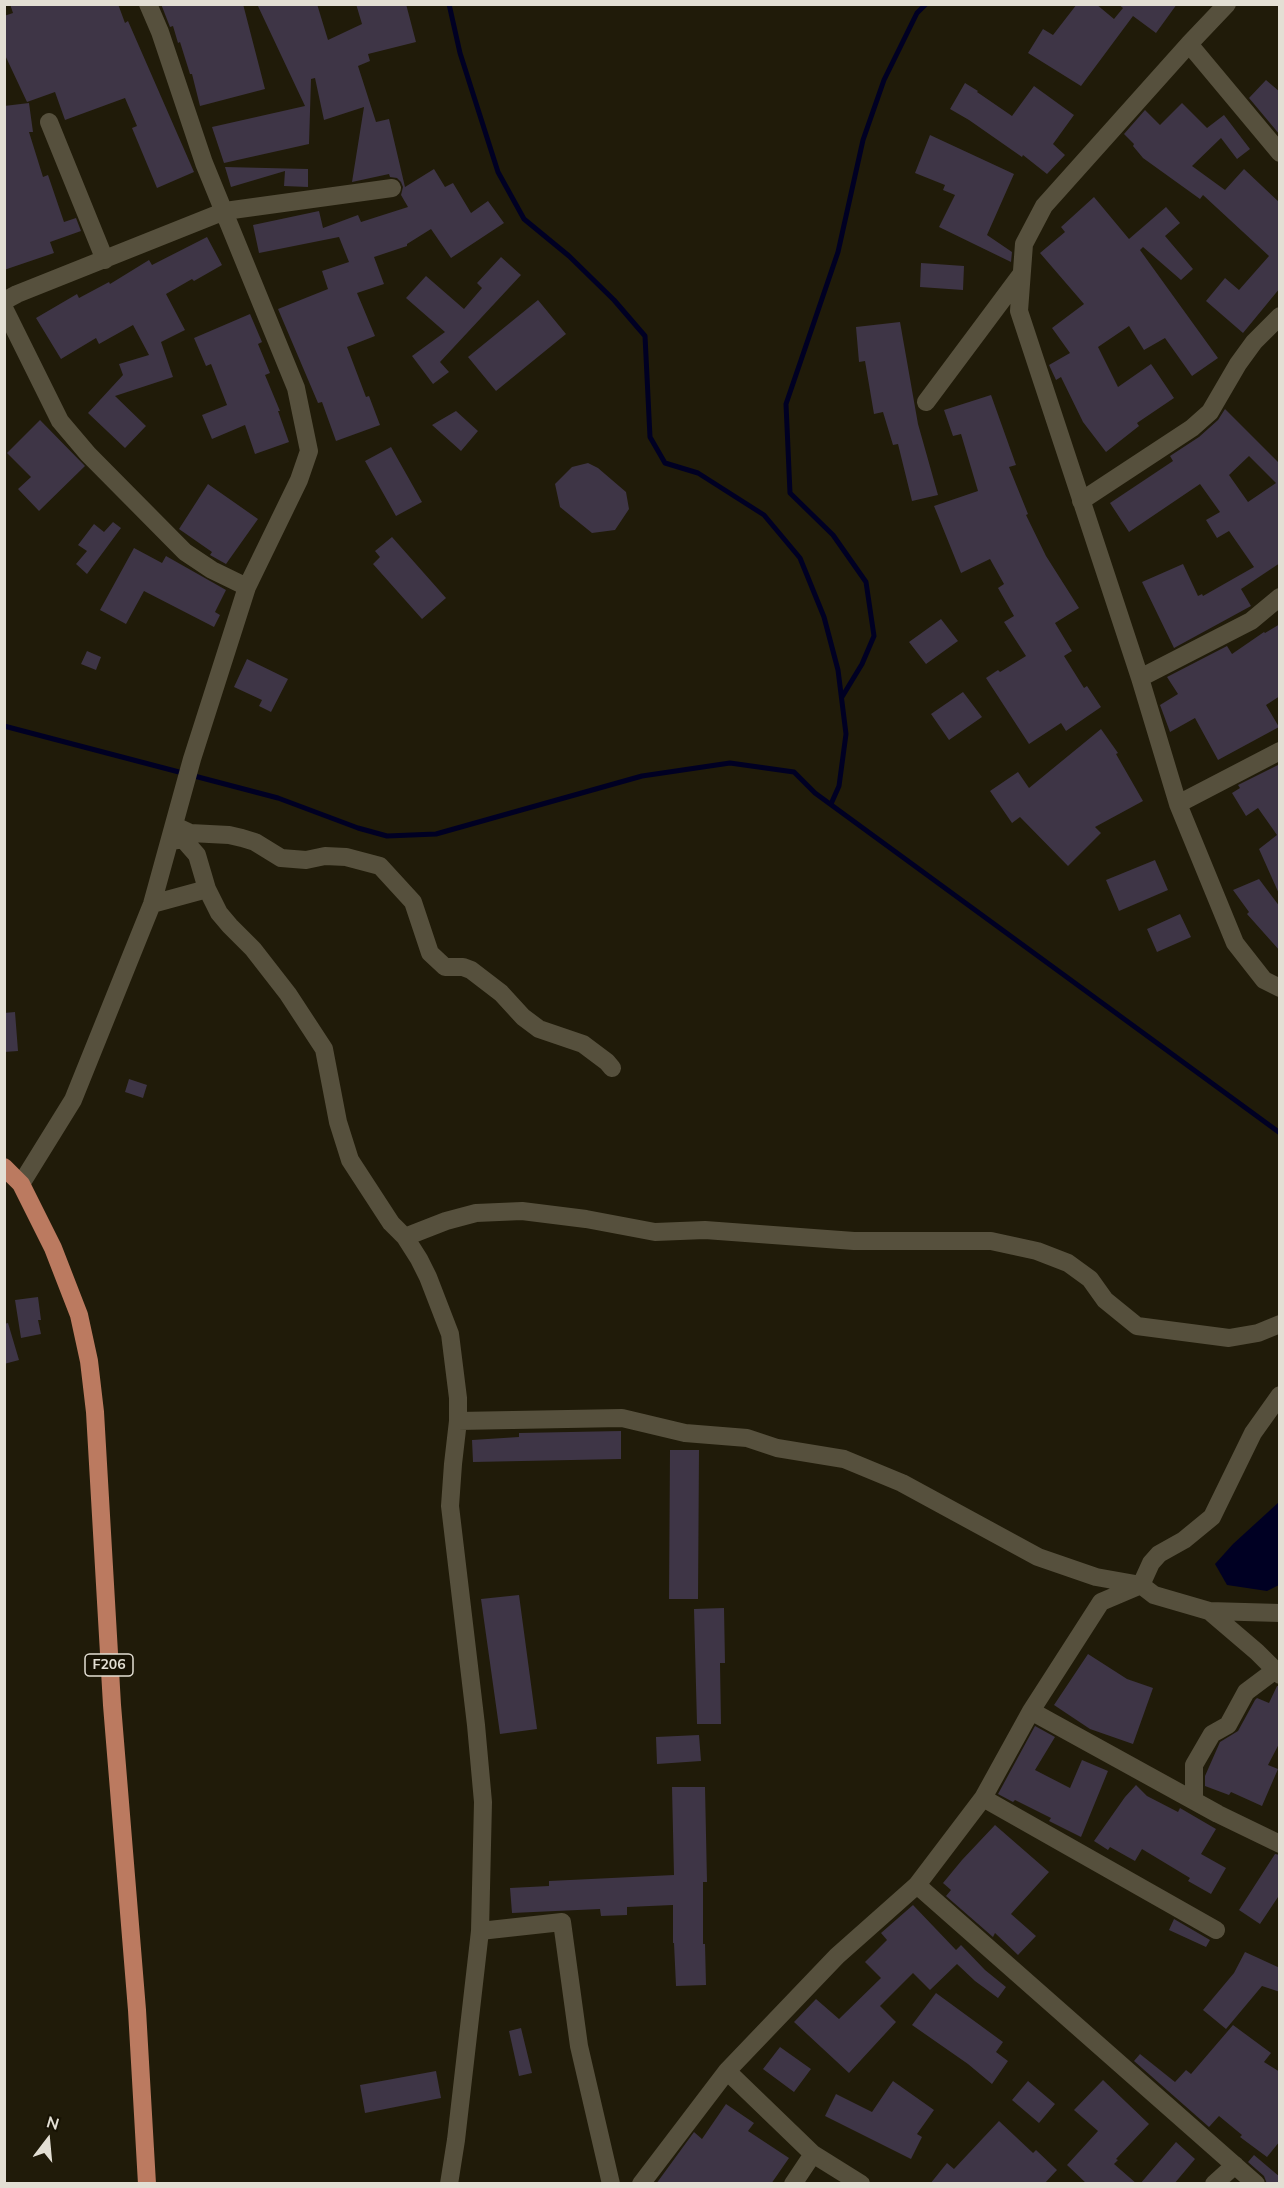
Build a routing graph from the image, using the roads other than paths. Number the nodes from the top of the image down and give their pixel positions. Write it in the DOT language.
graph roads {
  1 [pos="148,4"];
  2 [pos="1227,4"];
  3 [pos="1189,44"];
  4 [pos="49,122"];
  5 [pos="1280,153"];
  6 [pos="392,188"];
  7 [pos="225,211"];
  8 [pos="105,260"];
  9 [pos="1020,276"];
  10 [pos="4,301"];
  11 [pos="4,308"];
  12 [pos="1280,316"];
  13 [pos="926,402"];
  14 [pos="1081,501"];
  15 [pos="247,586"];
  16 [pos="1280,597"];
  17 [pos="1140,678"];
  18 [pos="1280,751"];
  19 [pos="1178,804"];
  20 [pos="173,834"];
  21 [pos="207,889"];
  22 [pos="152,904"];
  23 [pos="1280,988"];
  24 [pos="612,1068"];
  25 [pos="4,1167"];
  26 [pos="21,1184"];
  27 [pos="405,1237"];
  28 [pos="1280,1324"];
  29 [pos="1280,1395"];
  30 [pos="458,1421"];
  31 [pos="1141,1585"];
  32 [pos="1209,1611"];
  33 [pos="1280,1613"];
  34 [pos="1277,1673"];
  35 [pos="1031,1710"];
  36 [pos="982,1798"];
  37 [pos="1194,1801"];
  38 [pos="1280,1844"];
  39 [pos="917,1885"];
  40 [pos="480,1930"];
  41 [pos="1216,1930"];
  42 [pos="727,2071"];
  43 [pos="813,2154"];
  44 [pos="1235,2165"];
  45 [pos="147,2184"];
  46 [pos="449,2184"];
  47 [pos="611,2184"];
  48 [pos="640,2184"];
  49 [pos="793,2184"];
  50 [pos="861,2184"];
  51 [pos="1214,2184"];
  52 [pos="1256,2184"];
  1 -- 7 [label="street"];
  2 -- 3 [label="street"];
  3 -- 5 [label="street"];
  3 -- 9 [label="street"];
  4 -- 8 [label="street"];
  6 -- 7 [label="street"];
  7 -- 8 [label="street"];
  7 -- 15 [label="street"];
  8 -- 10 [label="street"];
  9 -- 13 [label="street"];
  9 -- 14 [label="street"];
  11 -- 15 [label="street"];
  12 -- 14 [label="street"];
  14 -- 17 [label="street"];
  15 -- 20 [label="street"];
  16 -- 17 [label="street"];
  17 -- 19 [label="street"];
  18 -- 19 [label="street"];
  19 -- 23 [label="street"];
  20 -- 21 [label="street"];
  20 -- 22 [label="street"];
  20 -- 24 [label="street"];
  21 -- 22 [label="street"];
  21 -- 27 [label="street"];
  22 -- 26 [label="street"];
  25 -- 26 [label="main road, F206"];
  26 -- 45 [label="main road, F206"];
  27 -- 28 [label="street"];
  27 -- 30 [label="street"];
  29 -- 31 [label="street"];
  30 -- 31 [label="street"];
  30 -- 40 [label="street"];
  31 -- 32 [label="street"];
  31 -- 35 [label="street"];
  32 -- 33 [label="street"];
  32 -- 34 [label="street"];
  34 -- 37 [label="street"];
  35 -- 36 [label="street"];
  35 -- 37 [label="street"];
  36 -- 39 [label="street"];
  36 -- 41 [label="street"];
  37 -- 38 [label="street"];
  39 -- 42 [label="street"];
  39 -- 44 [label="street"];
  40 -- 46 [label="street"];
  40 -- 47 [label="street"];
  42 -- 43 [label="street"];
  42 -- 48 [label="street"];
  43 -- 49 [label="street"];
  43 -- 50 [label="street"];
  44 -- 51 [label="street"];
  44 -- 52 [label="street"];
}
